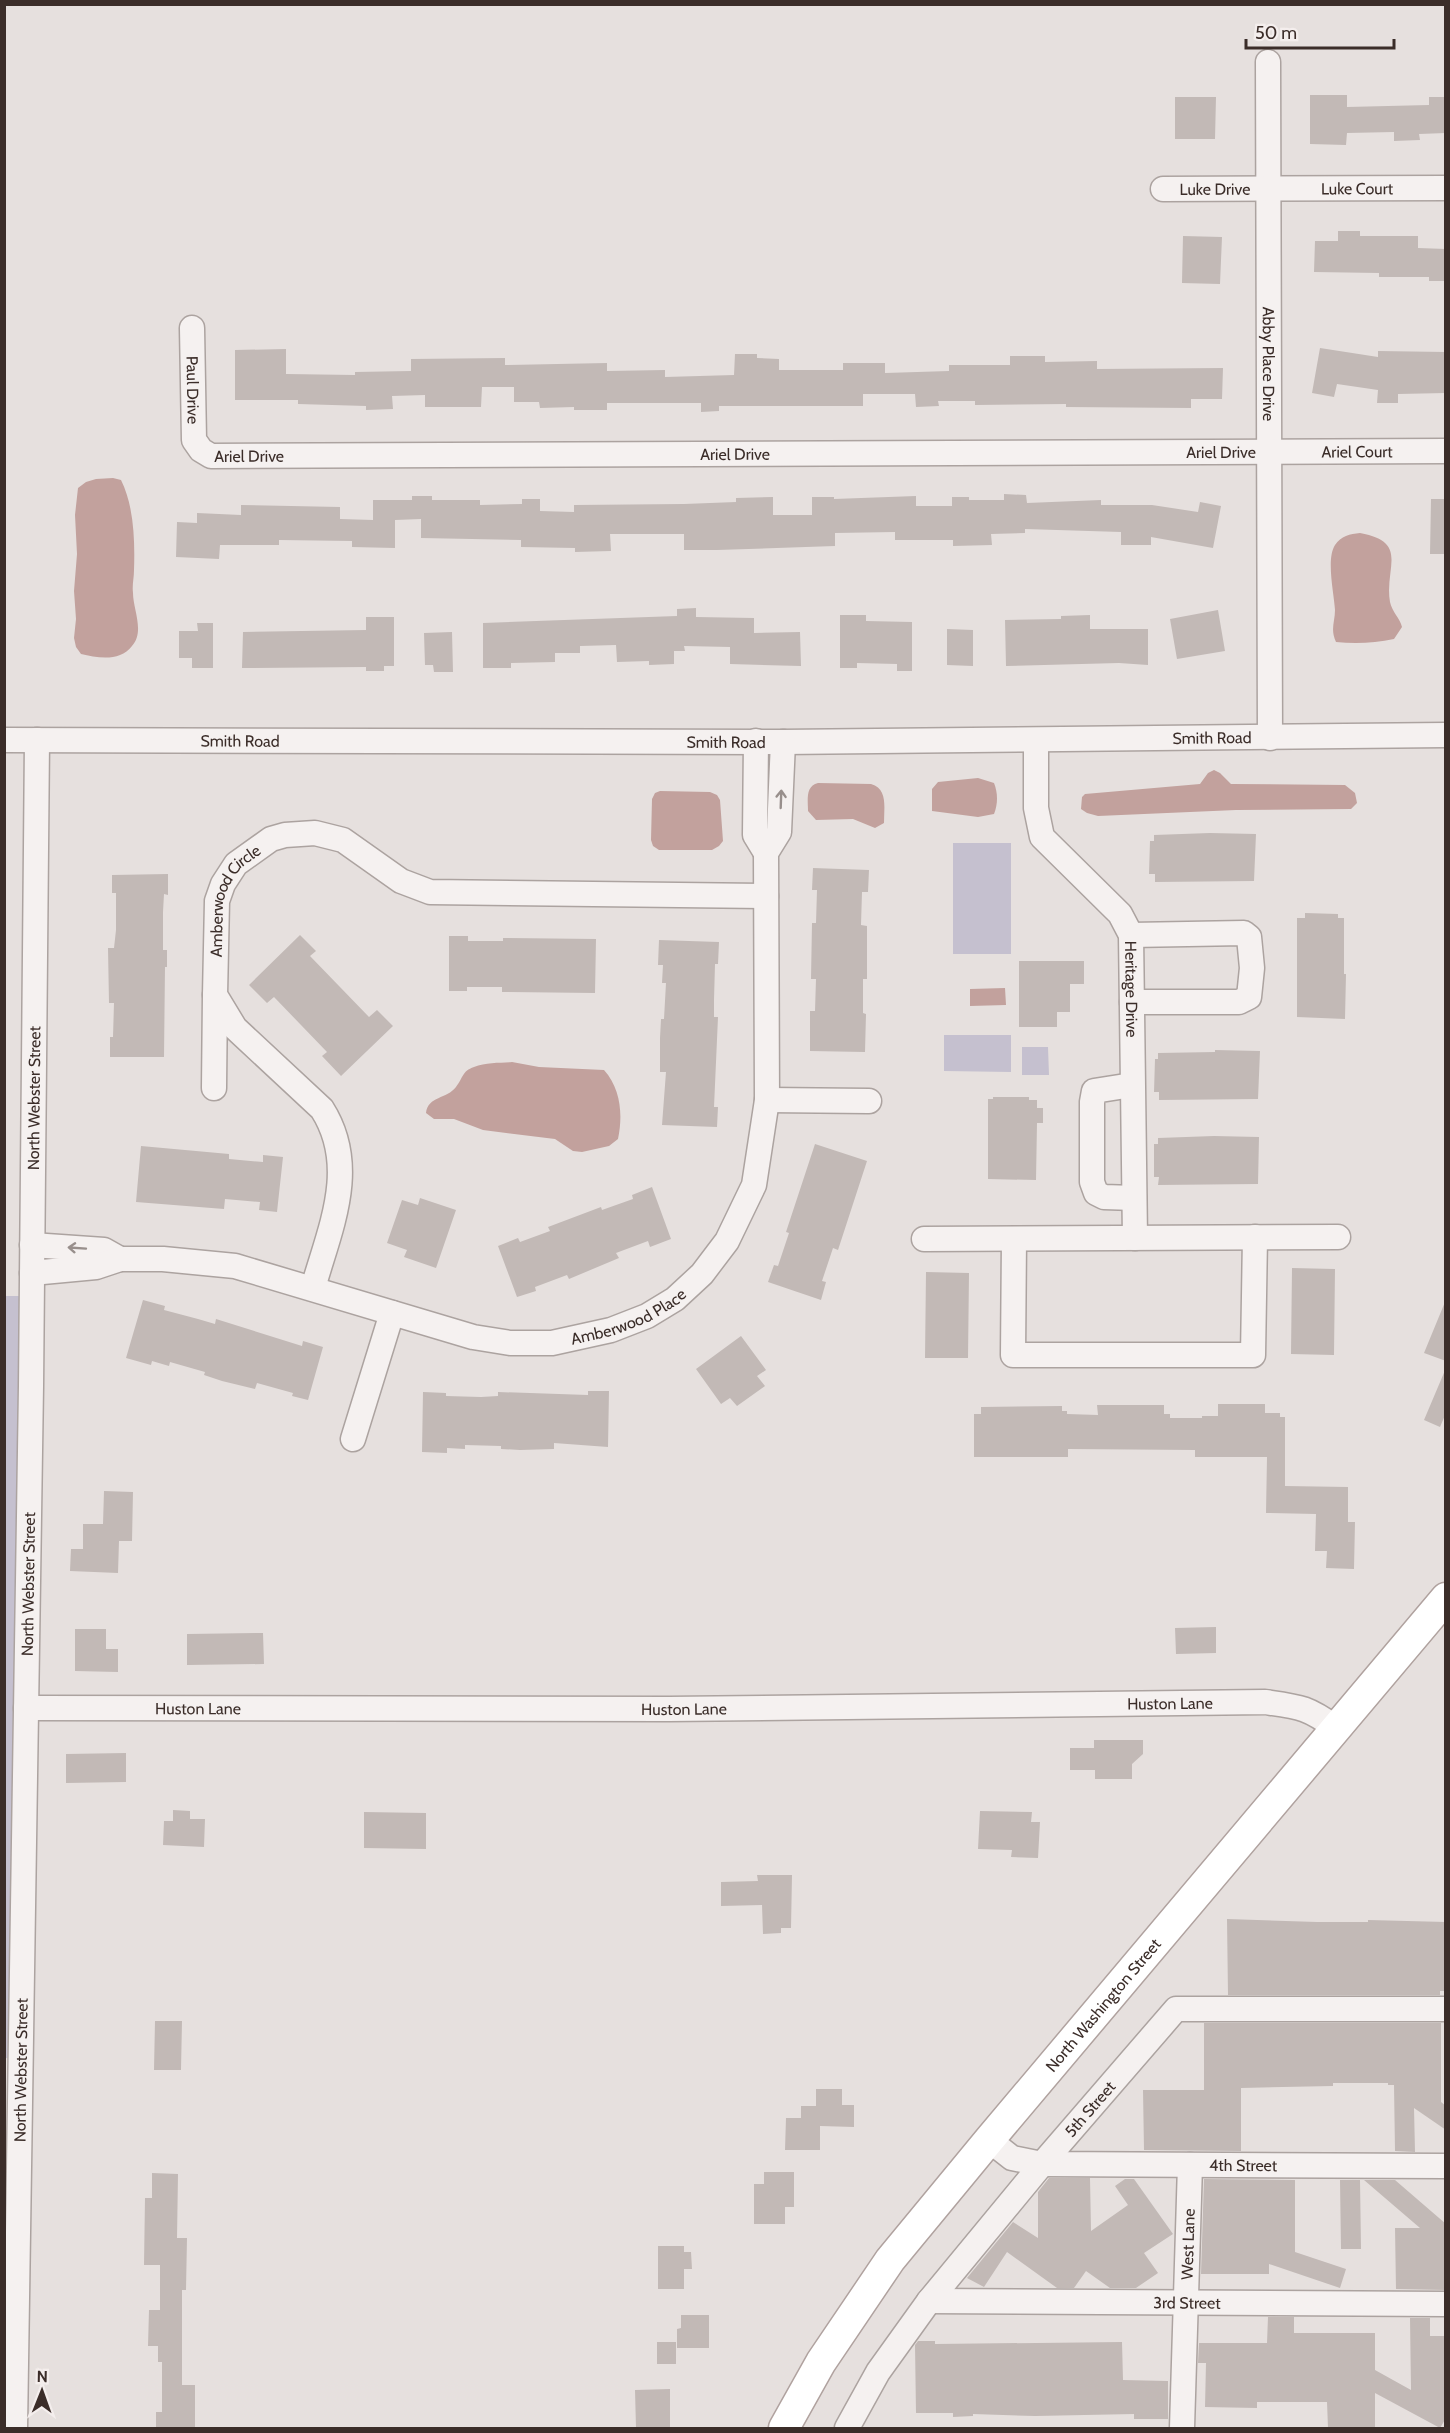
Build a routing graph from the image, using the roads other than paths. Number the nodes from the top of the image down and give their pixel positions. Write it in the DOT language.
graph roads {
  1 [pos="1268,62"];
  2 [pos="1268,188"];
  3 [pos="1446,188"];
  4 [pos="1163,189"];
  5 [pos="192,328"];
  6 [pos="201,450"];
  7 [pos="1269,451"];
  8 [pos="1446,451"];
  9 [pos="1446,735"];
  10 [pos="1270,738"];
  11 [pos="4,740"];
  12 [pos="37,740"];
  13 [pos="1035,740"];
  14 [pos="756,741"];
  15 [pos="783,742"];
  16 [pos="766,853"];
  17 [pos="766,896"];
  18 [pos="1131,935"];
  19 [pos="215,995"];
  20 [pos="1132,1002"];
  21 [pos="1132,1084"];
  22 [pos="214,1088"];
  23 [pos="767,1100"];
  24 [pos="869,1101"];
  25 [pos="1134,1198"];
  26 [pos="1255,1237"];
  27 [pos="1338,1237"];
  28 [pos="1135,1238"];
  29 [pos="924,1239"];
  30 [pos="1014,1239"];
  31 [pos="32,1245"];
  32 [pos="120,1259"];
  33 [pos="32,1273"];
  34 [pos="313,1288"];
  35 [pos="392,1313"];
  36 [pos="353,1439"];
  37 [pos="1446,1599"];
  38 [pos="26,1708"];
  39 [pos="1336,1728"];
  40 [pos="1446,2009"];
  41 [pos="989,2140"];
  42 [pos="1042,2164"];
  43 [pos="1190,2165"];
  44 [pos="1446,2166"];
  45 [pos="929,2301"];
  46 [pos="1186,2304"];
  47 [pos="1446,2304"];
  48 [pos="15,2428"];
  49 [pos="784,2428"];
  50 [pos="847,2428"];
  51 [pos="1182,2428"];
  1 -- 2 [label="street, Abby Place Drive"];
  2 -- 3 [label="street, Luke Court"];
  2 -- 4 [label="street, Luke Drive"];
  2 -- 7 [label="street, Abby Place Drive"];
  5 -- 6 [label="street, Paul Drive"];
  6 -- 7 [label="street, Ariel Drive"];
  7 -- 8 [label="street, Ariel Court"];
  7 -- 10 [label="street, Abby Place Drive"];
  9 -- 10 [label="street, Smith Road"];
  10 -- 13 [label="street, Smith Road"];
  11 -- 12 [label="street, Smith Road"];
  12 -- 14 [label="street, Smith Road"];
  12 -- 31 [label="street, North Webster Street"];
  13 -- 15 [label="street, Smith Road"];
  13 -- 18 [label="street, Heritage Drive"];
  14 -- 15 [label="street, Smith Road"];
  14 -- 16 [label="street, Amberwood Place"];
  16 -- 15 [label="street, Amberwood Place, one-way"];
  16 -- 17 [label="street, Amberwood Place"];
  17 -- 19 [label="street, Amberwood Circle"];
  17 -- 23 [label="street, Amberwood Place"];
  18 -- 20 [label="street, Heritage Drive"];
  18 -- 20 [label="street"];
  19 -- 22 [label="street, Amberwood Circle"];
  19 -- 34 [label="street"];
  20 -- 21 [label="street, Heritage Drive"];
  21 -- 25 [label="street, Heritage Drive"];
  21 -- 25 [label="street"];
  23 -- 24 [label="street"];
  23 -- 35 [label="street, Amberwood Place"];
  25 -- 28 [label="street, Heritage Drive"];
  26 -- 27 [label="street"];
  26 -- 28 [label="street"];
  26 -- 30 [label="street"];
  28 -- 30 [label="street"];
  29 -- 30 [label="street"];
  32 -- 31 [label="street, Amberwood Place, one-way"];
  31 -- 33 [label="street, North Webster Street"];
  32 -- 33 [label="street, Amberwood Place"];
  32 -- 34 [label="street, Amberwood Place"];
  33 -- 38 [label="street, North Webster Street"];
  34 -- 35 [label="street, Amberwood Place"];
  35 -- 36 [label="street"];
  37 -- 39 [label="main road, North Washington Street"];
  38 -- 39 [label="street, Huston Lane"];
  38 -- 48 [label="street, North Webster Street"];
  39 -- 41 [label="main road, North Washington Street"];
  40 -- 42 [label="street, 5th Street"];
  41 -- 42 [label="street, 4th Street"];
  41 -- 49 [label="main road, North Washington Street"];
  42 -- 43 [label="street, 4th Street"];
  42 -- 45 [label="street, 5th Street"];
  43 -- 44 [label="street, 4th Street"];
  43 -- 46 [label="street, West Lane"];
  45 -- 46 [label="street, 3rd Street"];
  45 -- 50 [label="street, 5th Street"];
  46 -- 47 [label="street, 3rd Street"];
  46 -- 51 [label="street, West Lane"];
}
